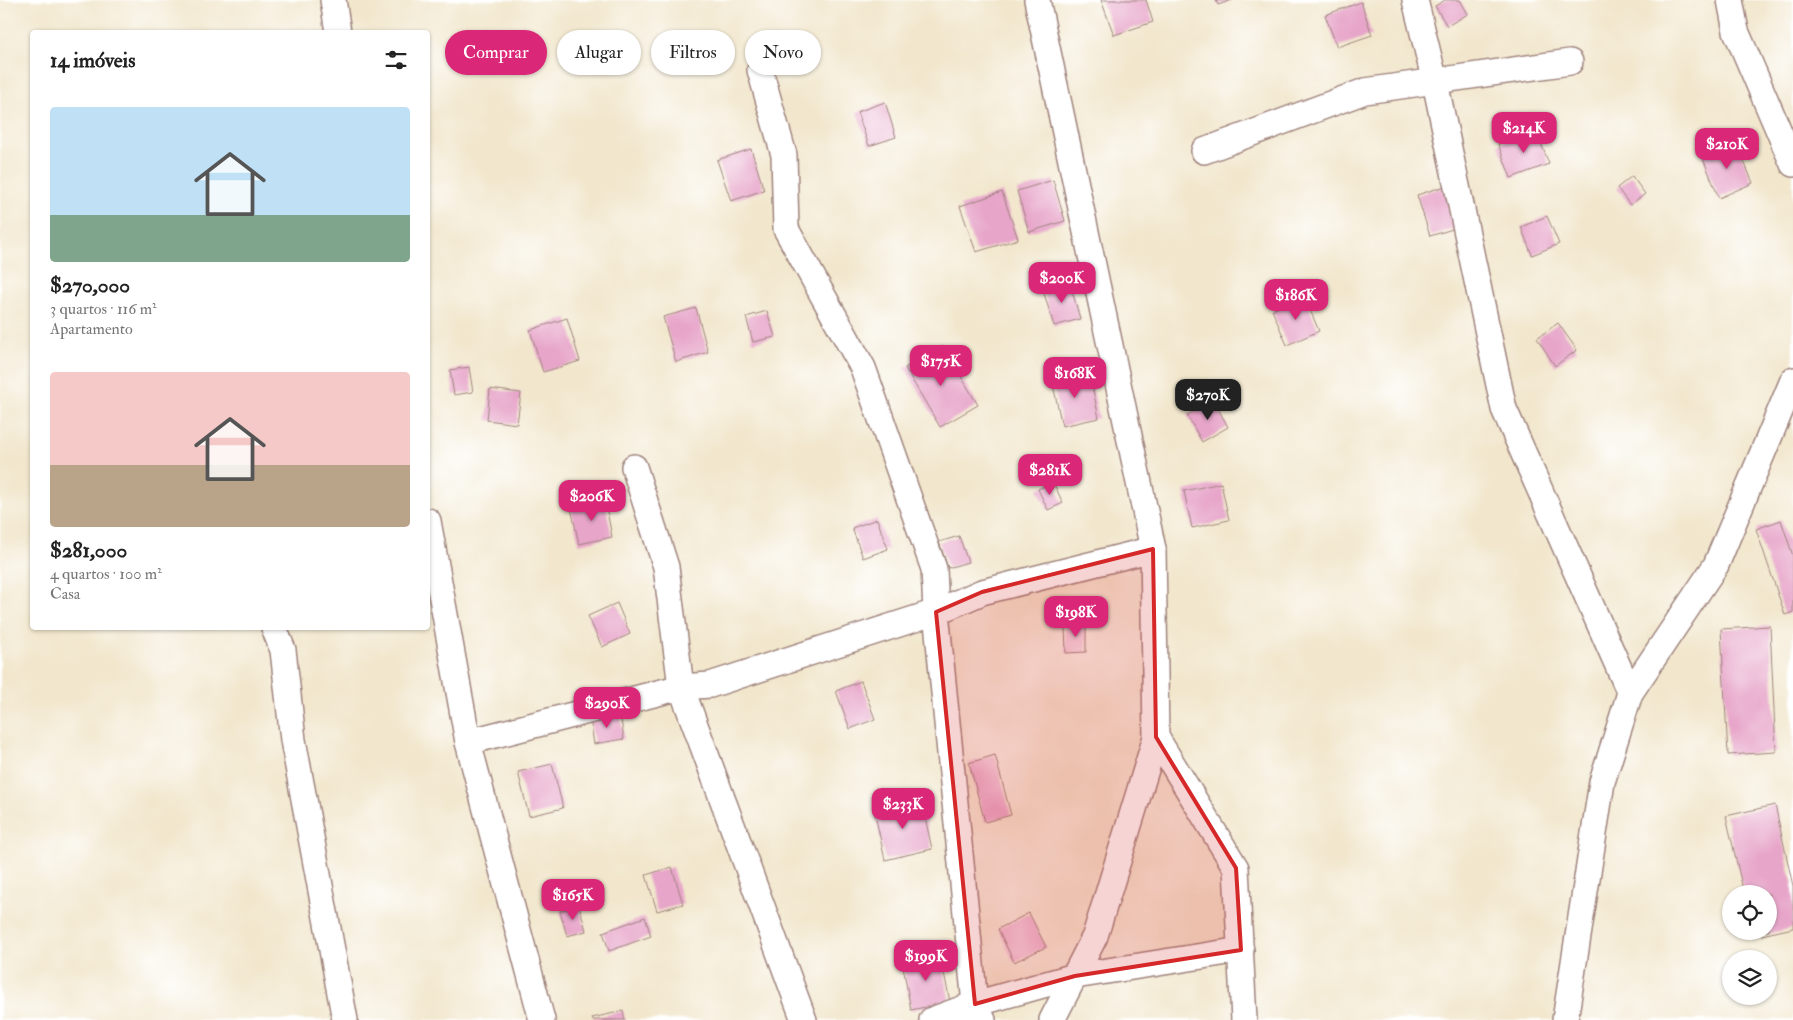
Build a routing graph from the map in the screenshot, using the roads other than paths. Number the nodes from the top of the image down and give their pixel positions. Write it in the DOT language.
graph roads {
  1 [pos="333,0"];
  2 [pos="1037,0"];
  3 [pos="1415,0"];
  4 [pos="1730,0"];
  5 [pos="338,30"];
  6 [pos="1570,62"];
  7 [pos="761,75"];
  8 [pos="1434,82"];
  9 [pos="1204,151"];
  10 [pos="1793,164"];
  11 [pos="1793,380"];
  12 [pos="634,467"];
  13 [pos="430,532"];
  14 [pos="1153,549"];
  15 [pos="936,612"];
  16 [pos="275,630"];
  17 [pos="681,687"];
  18 [pos="1630,692"];
  19 [pos="1156,736"];
  20 [pos="468,742"];
  21 [pos="1241,950"];
  22 [pos="1075,976"];
  23 [pos="979,1012"];
  24 [pos="345,1020"];
  25 [pos="542,1020"];
  26 [pos="804,1020"];
  27 [pos="932,1020"];
  28 [pos="1052,1020"];
  29 [pos="1244,1020"];
  30 [pos="1564,1020"];
  1 -- 5 [label="street"];
  2 -- 14 [label="street"];
  3 -- 8 [label="street"];
  4 -- 10 [label="street"];
  6 -- 8 [label="street"];
  7 -- 15 [label="street"];
  8 -- 9 [label="street"];
  8 -- 18 [label="street"];
  11 -- 18 [label="street"];
  12 -- 17 [label="street"];
  13 -- 20 [label="street"];
  14 -- 15 [label="street"];
  14 -- 19 [label="street"];
  15 -- 17 [label="street"];
  15 -- 23 [label="street"];
  16 -- 24 [label="street"];
  17 -- 20 [label="street"];
  17 -- 26 [label="street"];
  18 -- 30 [label="street"];
  19 -- 21 [label="street"];
  19 -- 22 [label="street"];
  20 -- 25 [label="street"];
  21 -- 22 [label="street"];
  21 -- 29 [label="street"];
  22 -- 23 [label="street"];
  22 -- 28 [label="street"];
  23 -- 27 [label="street"];
}
